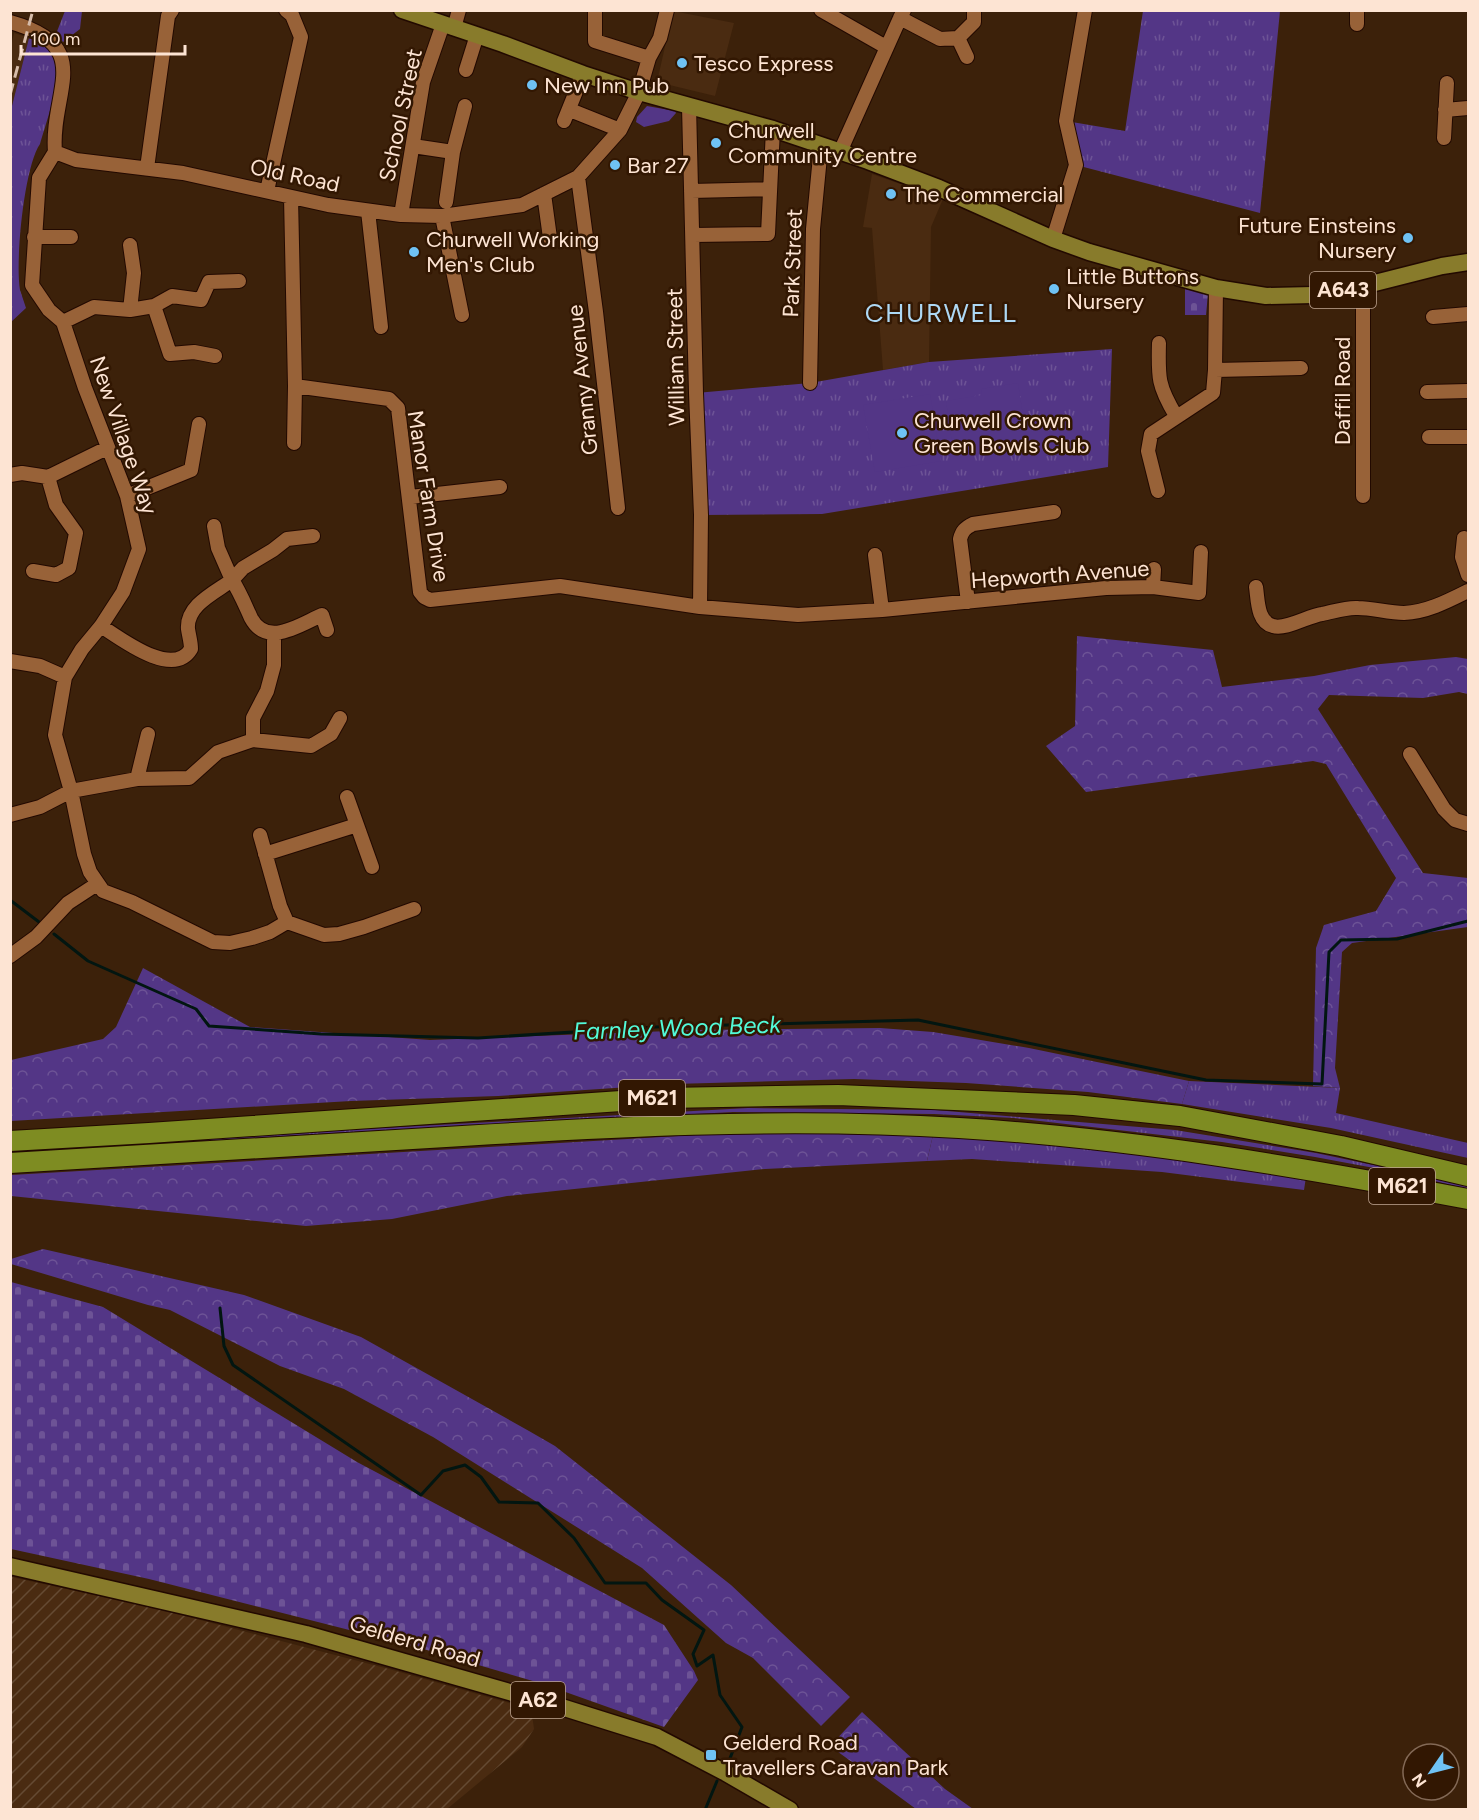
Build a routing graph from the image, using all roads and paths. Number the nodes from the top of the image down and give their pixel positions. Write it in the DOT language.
graph roads {
  1 [pos="172,10"];
  2 [pos="286,10"];
  3 [pos="402,10"];
  4 [pos="459,10"];
  5 [pos="595,10"];
  6 [pos="667,10"];
  7 [pos="821,10"];
  8 [pos="974,10"];
  9 [pos="1085,10"];
  10 [pos="902,14"];
  11 [pos="10,22"];
  12 [pos="448,26"];
  13 [pos="477,35"];
  14 [pos="958,38"];
  15 [pos="886,47"];
  16 [pos="967,57"];
  17 [pos="649,58"];
  18 [pos="466,70"];
  19 [pos="583,74"];
  20 [pos="1447,82"];
  21 [pos="639,92"];
  22 [pos="465,106"];
  23 [pos="689,106"];
  24 [pos="1468,108"];
  25 [pos="1445,110"];
  26 [pos="772,129"];
  27 [pos="620,130"];
  28 [pos="1444,138"];
  29 [pos="413,146"];
  30 [pos="821,146"];
  31 [pos="56,152"];
  32 [pos="453,152"];
  33 [pos="840,153"];
  34 [pos="147,168"];
  35 [pos="578,177"];
  36 [pos="770,189"];
  37 [pos="267,190"];
  38 [pos="691,191"];
  39 [pos="544,194"];
  40 [pos="291,197"];
  41 [pos="444,209"];
  42 [pos="368,211"];
  43 [pos="400,215"];
  44 [pos="693,235"];
  45 [pos="34,237"];
  46 [pos="71,237"];
  47 [pos="550,238"];
  48 [pos="1053,239"];
  49 [pos="130,245"];
  50 [pos="1468,262"];
  51 [pos="239,281"];
  52 [pos="1363,286"];
  53 [pos="1216,288"];
  54 [pos="154,306"];
  55 [pos="130,310"];
  56 [pos="462,315"];
  57 [pos="1468,315"];
  58 [pos="1433,317"];
  59 [pos="63,322"];
  60 [pos="381,327"];
  61 [pos="1159,343"];
  62 [pos="216,356"];
  63 [pos="1301,368"];
  64 [pos="1215,370"];
  65 [pos="810,383"];
  66 [pos="295,386"];
  67 [pos="1468,391"];
  68 [pos="1427,392"];
  69 [pos="1176,416"];
  70 [pos="199,424"];
  71 [pos="1429,437"];
  72 [pos="1468,437"];
  73 [pos="294,443"];
  74 [pos="107,448"];
  75 [pos="10,475"];
  76 [pos="48,477"];
  77 [pos="500,487"];
  78 [pos="1158,491"];
  79 [pos="127,496"];
  80 [pos="1363,496"];
  81 [pos="410,497"];
  82 [pos="618,508"];
  83 [pos="1054,512"];
  84 [pos="214,526"];
  85 [pos="313,536"];
  86 [pos="1464,538"];
  87 [pos="1201,552"];
  88 [pos="875,555"];
  89 [pos="1154,569"];
  90 [pos="33,571"];
  91 [pos="1468,575"];
  92 [pos="232,580"];
  93 [pos="1153,587"];
  94 [pos="1256,587"];
  95 [pos="1468,591"];
  96 [pos="968,602"];
  97 [pos="700,607"];
  98 [pos="882,610"];
  99 [pos="101,626"];
  100 [pos="327,630"];
  101 [pos="274,634"];
  102 [pos="10,661"];
  103 [pos="65,677"];
  104 [pos="340,718"];
  105 [pos="148,734"];
  106 [pos="253,740"];
  107 [pos="1410,754"];
  108 [pos="137,778"];
  109 [pos="71,791"];
  110 [pos="347,797"];
  111 [pos="10,815"];
  112 [pos="1468,824"];
  113 [pos="357,825"];
  114 [pos="260,835"];
  115 [pos="265,854"];
  116 [pos="372,867"];
  117 [pos="97,884"];
  118 [pos="414,909"];
  119 [pos="287,922"];
  120 [pos="10,956"];
  121 [pos="10,1141"];
  122 [pos="10,1163"];
  123 [pos="1468,1176"];
  124 [pos="1468,1199"];
  125 [pos="10,1566"];
  126 [pos="790,1809"];
  1 -- 34 [label="street"];
  2 -- 37 [label="street"];
  3 -- 12 [label="main road, A643"];
  4 -- 12 [label="street, School Street"];
  5 -- 17 [label="street"];
  6 -- 17 [label="street, Old Road"];
  7 -- 15 [label="street"];
  8 -- 14 [label="street"];
  9 -- 48 [label="street"];
  10 -- 14 [label="street"];
  10 -- 15 [label="street"];
  11 -- 31 [label="street"];
  12 -- 13 [label="main road, A643"];
  12 -- 29 [label="street, School Street"];
  13 -- 18 [label="street"];
  13 -- 19 [label="main road, A643"];
  14 -- 16 [label="street"];
  15 -- 33 [label="street"];
  17 -- 21 [label="street, Old Road"];
  19 -- 21 [label="main road, A643"];
  19 -- 27 [label="street"];
  20 -- 25 [label="street"];
  21 -- 23 [label="main road, A643"];
  21 -- 27 [label="street, Old Road"];
  22 -- 32 [label="street"];
  23 -- 26 [label="main road, A643"];
  23 -- 38 [label="street, William Street"];
  24 -- 25 [label="street"];
  25 -- 28 [label="street"];
  26 -- 30 [label="main road, A643"];
  26 -- 36 [label="street"];
  27 -- 35 [label="street, Old Road"];
  29 -- 32 [label="street"];
  29 -- 43 [label="street, School Street"];
  30 -- 33 [label="main road, A643"];
  30 -- 65 [label="street, Park Street"];
  31 -- 34 [label="street, Old Road"];
  31 -- 45 [label="street, New Village Way"];
  32 -- 41 [label="street"];
  33 -- 48 [label="main road, A643"];
  34 -- 37 [label="street, Old Road"];
  35 -- 39 [label="street, Old Road"];
  35 -- 82 [label="street, Granny Avenue"];
  36 -- 38 [label="street"];
  36 -- 44 [label="street"];
  37 -- 40 [label="street, Old Road"];
  38 -- 44 [label="street, William Street"];
  39 -- 41 [label="street, Old Road"];
  39 -- 47 [label="street"];
  40 -- 42 [label="street, Old Road"];
  40 -- 66 [label="street"];
  41 -- 43 [label="street, Old Road"];
  41 -- 56 [label="street"];
  42 -- 43 [label="street, Old Road"];
  42 -- 60 [label="street"];
  44 -- 97 [label="street, William Street"];
  45 -- 46 [label="street"];
  45 -- 59 [label="street, New Village Way"];
  48 -- 53 [label="main road, A643"];
  49 -- 55 [label="street"];
  50 -- 52 [label="main road, A643"];
  51 -- 54 [label="street"];
  52 -- 53 [label="main road, A643"];
  52 -- 80 [label="street, Daffil Road"];
  53 -- 64 [label="street"];
  54 -- 55 [label="street"];
  54 -- 62 [label="street"];
  55 -- 59 [label="street"];
  57 -- 58 [label="street"];
  59 -- 74 [label="street, New Village Way"];
  61 -- 69 [label="street"];
  63 -- 64 [label="street"];
  64 -- 69 [label="street"];
  66 -- 73 [label="street"];
  66 -- 81 [label="street, Manor Farm Drive"];
  67 -- 68 [label="street"];
  69 -- 78 [label="street"];
  70 -- 79 [label="street"];
  71 -- 72 [label="street"];
  74 -- 76 [label="street"];
  74 -- 79 [label="street, New Village Way"];
  75 -- 76 [label="street"];
  76 -- 90 [label="street"];
  77 -- 81 [label="street"];
  79 -- 99 [label="street, New Village Way"];
  81 -- 97 [label="street, Manor Farm Drive"];
  83 -- 96 [label="street"];
  84 -- 92 [label="street"];
  85 -- 92 [label="street"];
  86 -- 91 [label="street"];
  87 -- 93 [label="street, Hepworth Avenue"];
  88 -- 98 [label="street"];
  89 -- 93 [label="street"];
  92 -- 99 [label="street"];
  92 -- 101 [label="street"];
  93 -- 96 [label="street, Hepworth Avenue"];
  94 -- 95 [label="street"];
  96 -- 98 [label="street, Hepworth Avenue"];
  97 -- 98 [label="street, Hepworth Avenue"];
  99 -- 103 [label="street, New Village Way"];
  100 -- 101 [label="street"];
  101 -- 106 [label="street"];
  102 -- 103 [label="street"];
  103 -- 109 [label="street, New Village Way"];
  104 -- 106 [label="street"];
  105 -- 108 [label="street"];
  106 -- 108 [label="street"];
  107 -- 112 [label="street"];
  108 -- 109 [label="street"];
  109 -- 111 [label="street"];
  109 -- 117 [label="street, New Village Way"];
  110 -- 113 [label="street"];
  113 -- 115 [label="street"];
  113 -- 116 [label="street"];
  114 -- 115 [label="street"];
  115 -- 119 [label="street"];
  117 -- 119 [label="street"];
  117 -- 120 [label="street"];
  118 -- 119 [label="street"];
  121 -- 123 [label="highway, M621"];
  122 -- 124 [label="highway, M621"];
  125 -- 126 [label="main road, Gelderd Road / A62"];
}
